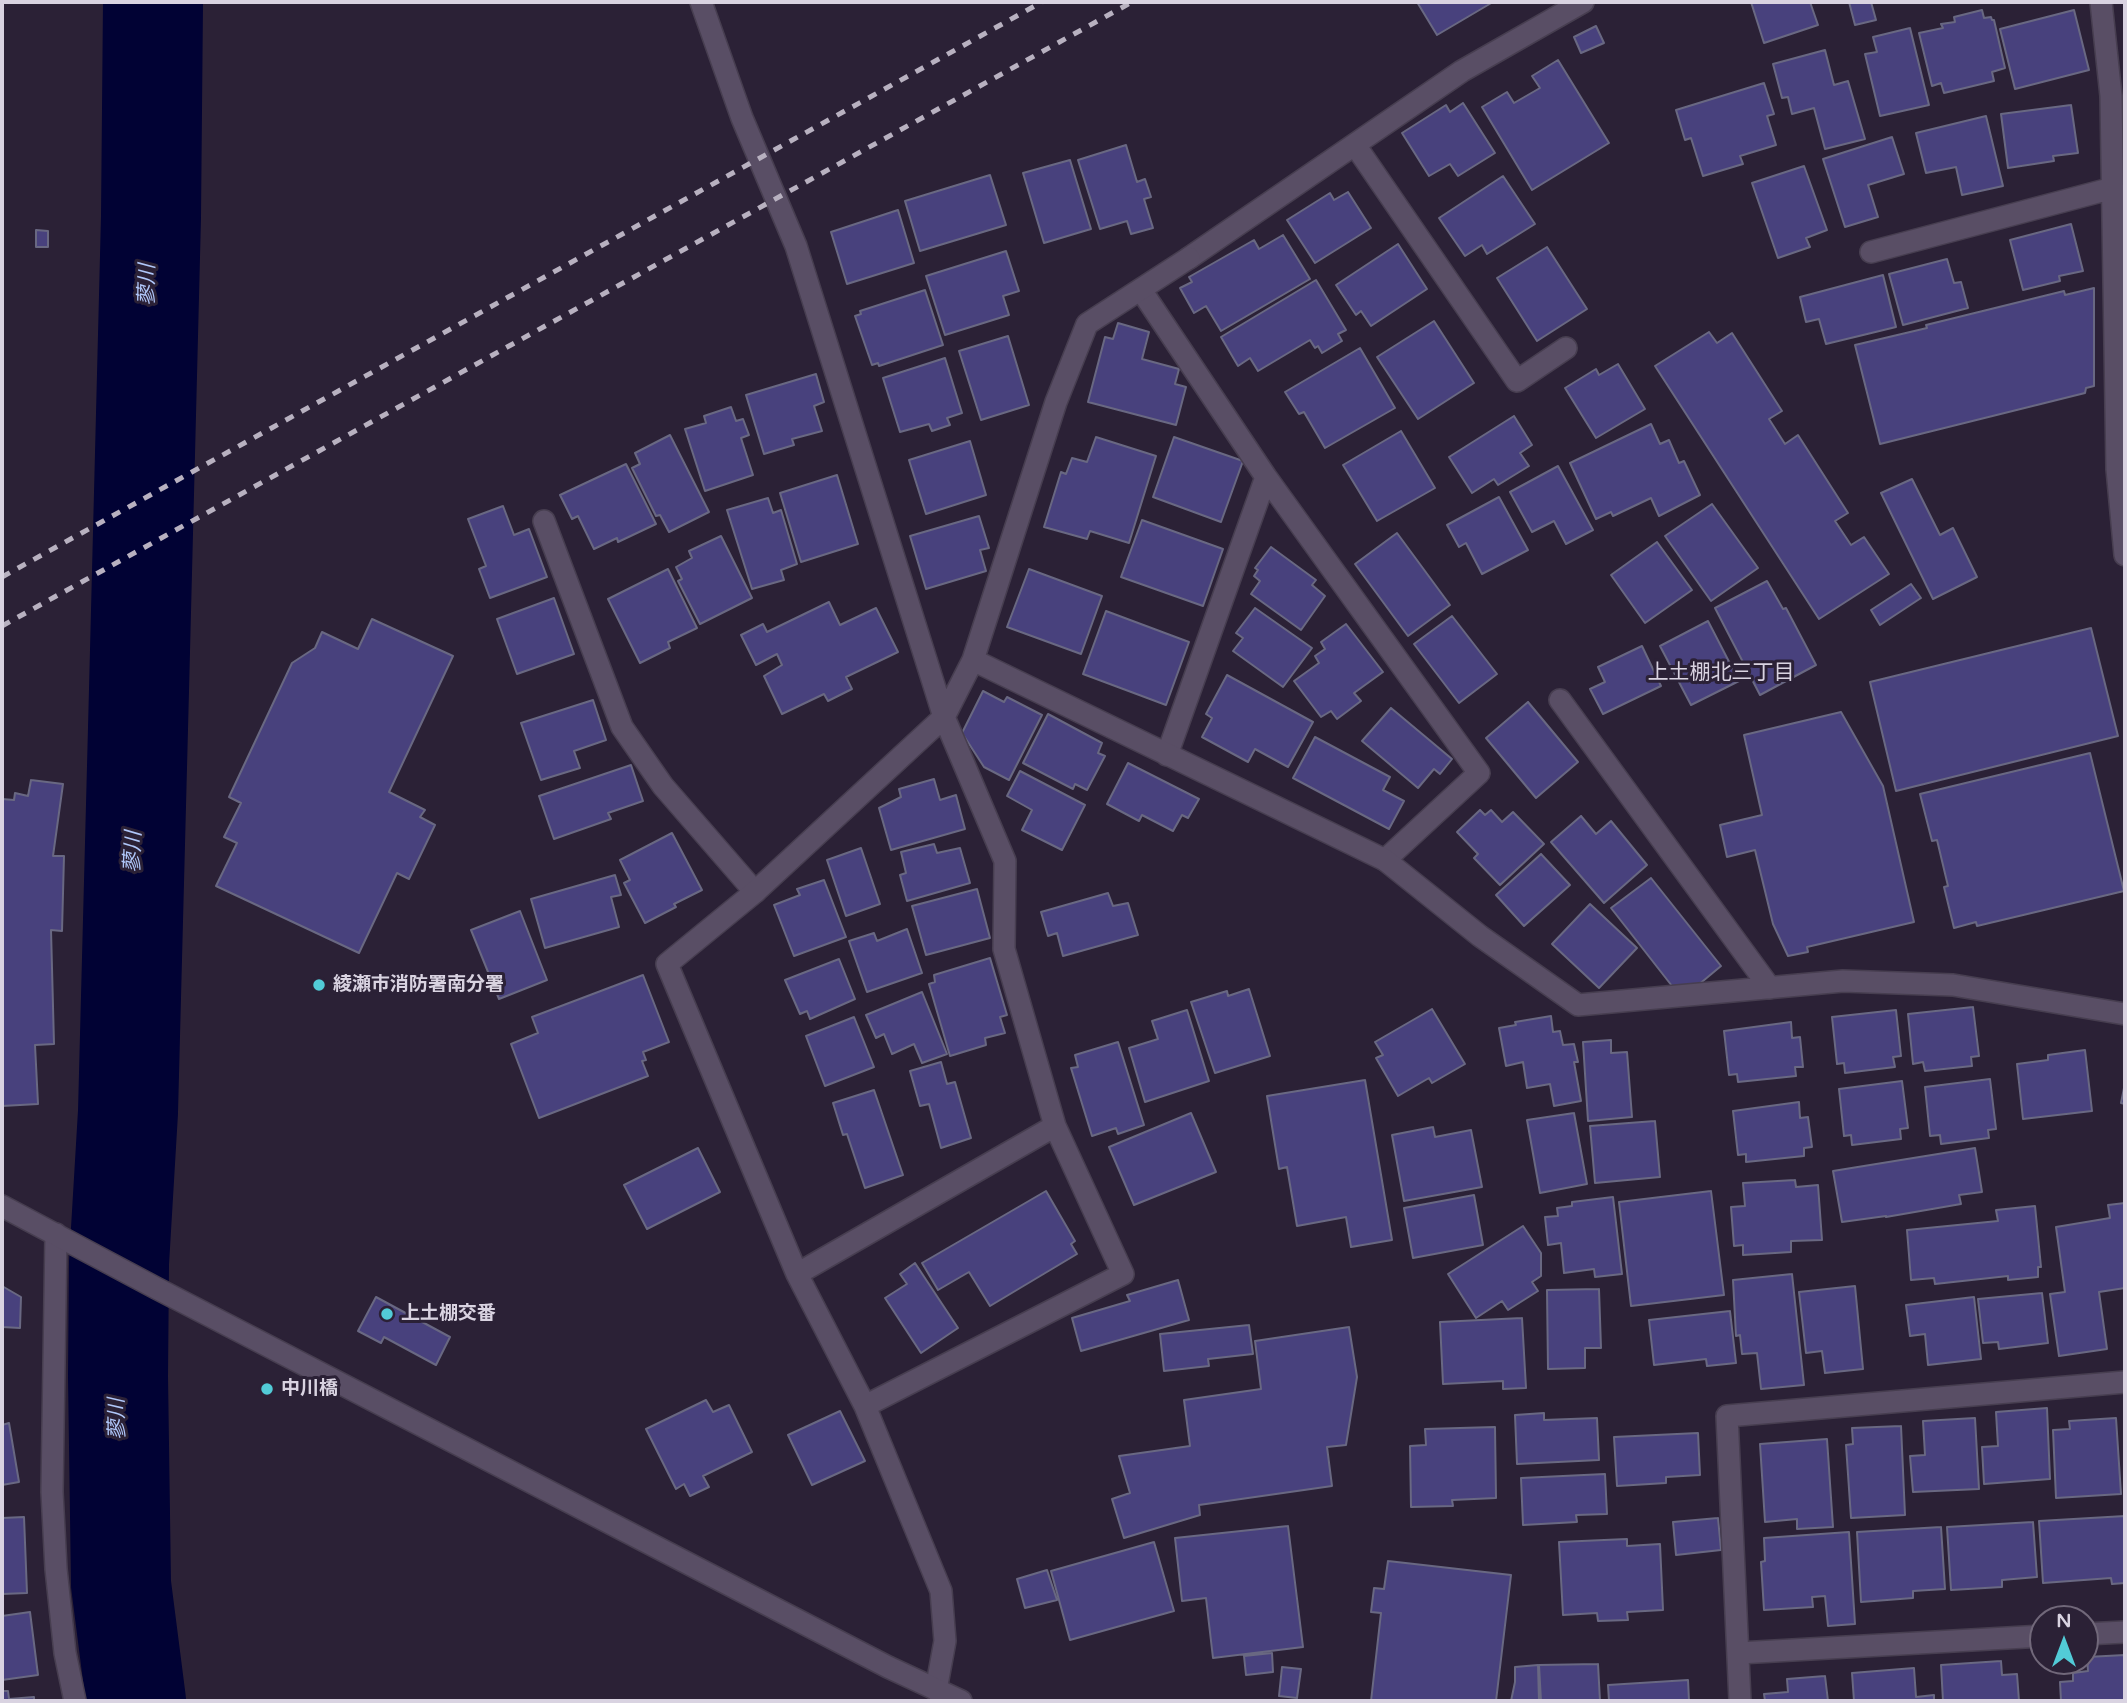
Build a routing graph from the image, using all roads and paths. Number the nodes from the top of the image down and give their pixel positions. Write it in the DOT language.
graph roads {
  1 [pos="701,2"];
  2 [pos="1583,2"];
  3 [pos="2101,2"];
  4 [pos="2118,94"];
  5 [pos="1355,145"];
  6 [pos="2113,188"];
  7 [pos="1871,252"];
  8 [pos="1141,290"];
  9 [pos="2120,293"];
  10 [pos="1566,348"];
  11 [pos="1266,477"];
  12 [pos="544,521"];
  13 [pos="2125,555"];
  14 [pos="973,660"];
  15 [pos="1560,699"];
  16 [pos="944,717"];
  17 [pos="1167,755"];
  18 [pos="1385,860"];
  19 [pos="755,892"];
  20 [pos="1770,988"];
  21 [pos="2125,1014"];
  22 [pos="1055,1126"];
  23 [pos="2,1206"];
  24 [pos="56,1234"];
  25 [pos="797,1273"];
  26 [pos="2125,1382"];
  27 [pos="864,1406"];
  28 [pos="2125,1632"];
  29 [pos="2099,1633"];
  30 [pos="2029,1637"];
  31 [pos="1739,1653"];
  32 [pos="934,1696"];
  33 [pos="75,1701"];
  34 [pos="961,1701"];
  35 [pos="1740,1701"];
  1 -- 16 [label="street"];
  2 -- 5 [label="street"];
  3 -- 4 [label="street"];
  4 -- 6 [label="street"];
  5 -- 8 [label="street"];
  5 -- 10 [label="street"];
  6 -- 7 [label="street"];
  6 -- 9 [label="street"];
  8 -- 11 [label="street"];
  8 -- 14 [label="street"];
  9 -- 13 [label="street"];
  11 -- 17 [label="street"];
  11 -- 18 [label="street"];
  12 -- 19 [label="street"];
  14 -- 16 [label="street"];
  14 -- 17 [label="street"];
  15 -- 20 [label="street"];
  16 -- 19 [label="street"];
  16 -- 22 [label="street"];
  17 -- 18 [label="street"];
  18 -- 20 [label="street"];
  19 -- 25 [label="street"];
  20 -- 21 [label="street"];
  22 -- 25 [label="street"];
  22 -- 27 [label="street"];
  23 -- 24 [label="street"];
  24 -- 32 [label="street"];
  24 -- 33 [label="street"];
  25 -- 27 [label="street"];
  26 -- 31 [label="street"];
  27 -- 32 [label="street"];
  28 -- 29 [label="street"];
  30 -- 31 [label="street"];
  31 -- 35 [label="street"];
  32 -- 34 [label="street"];
}
